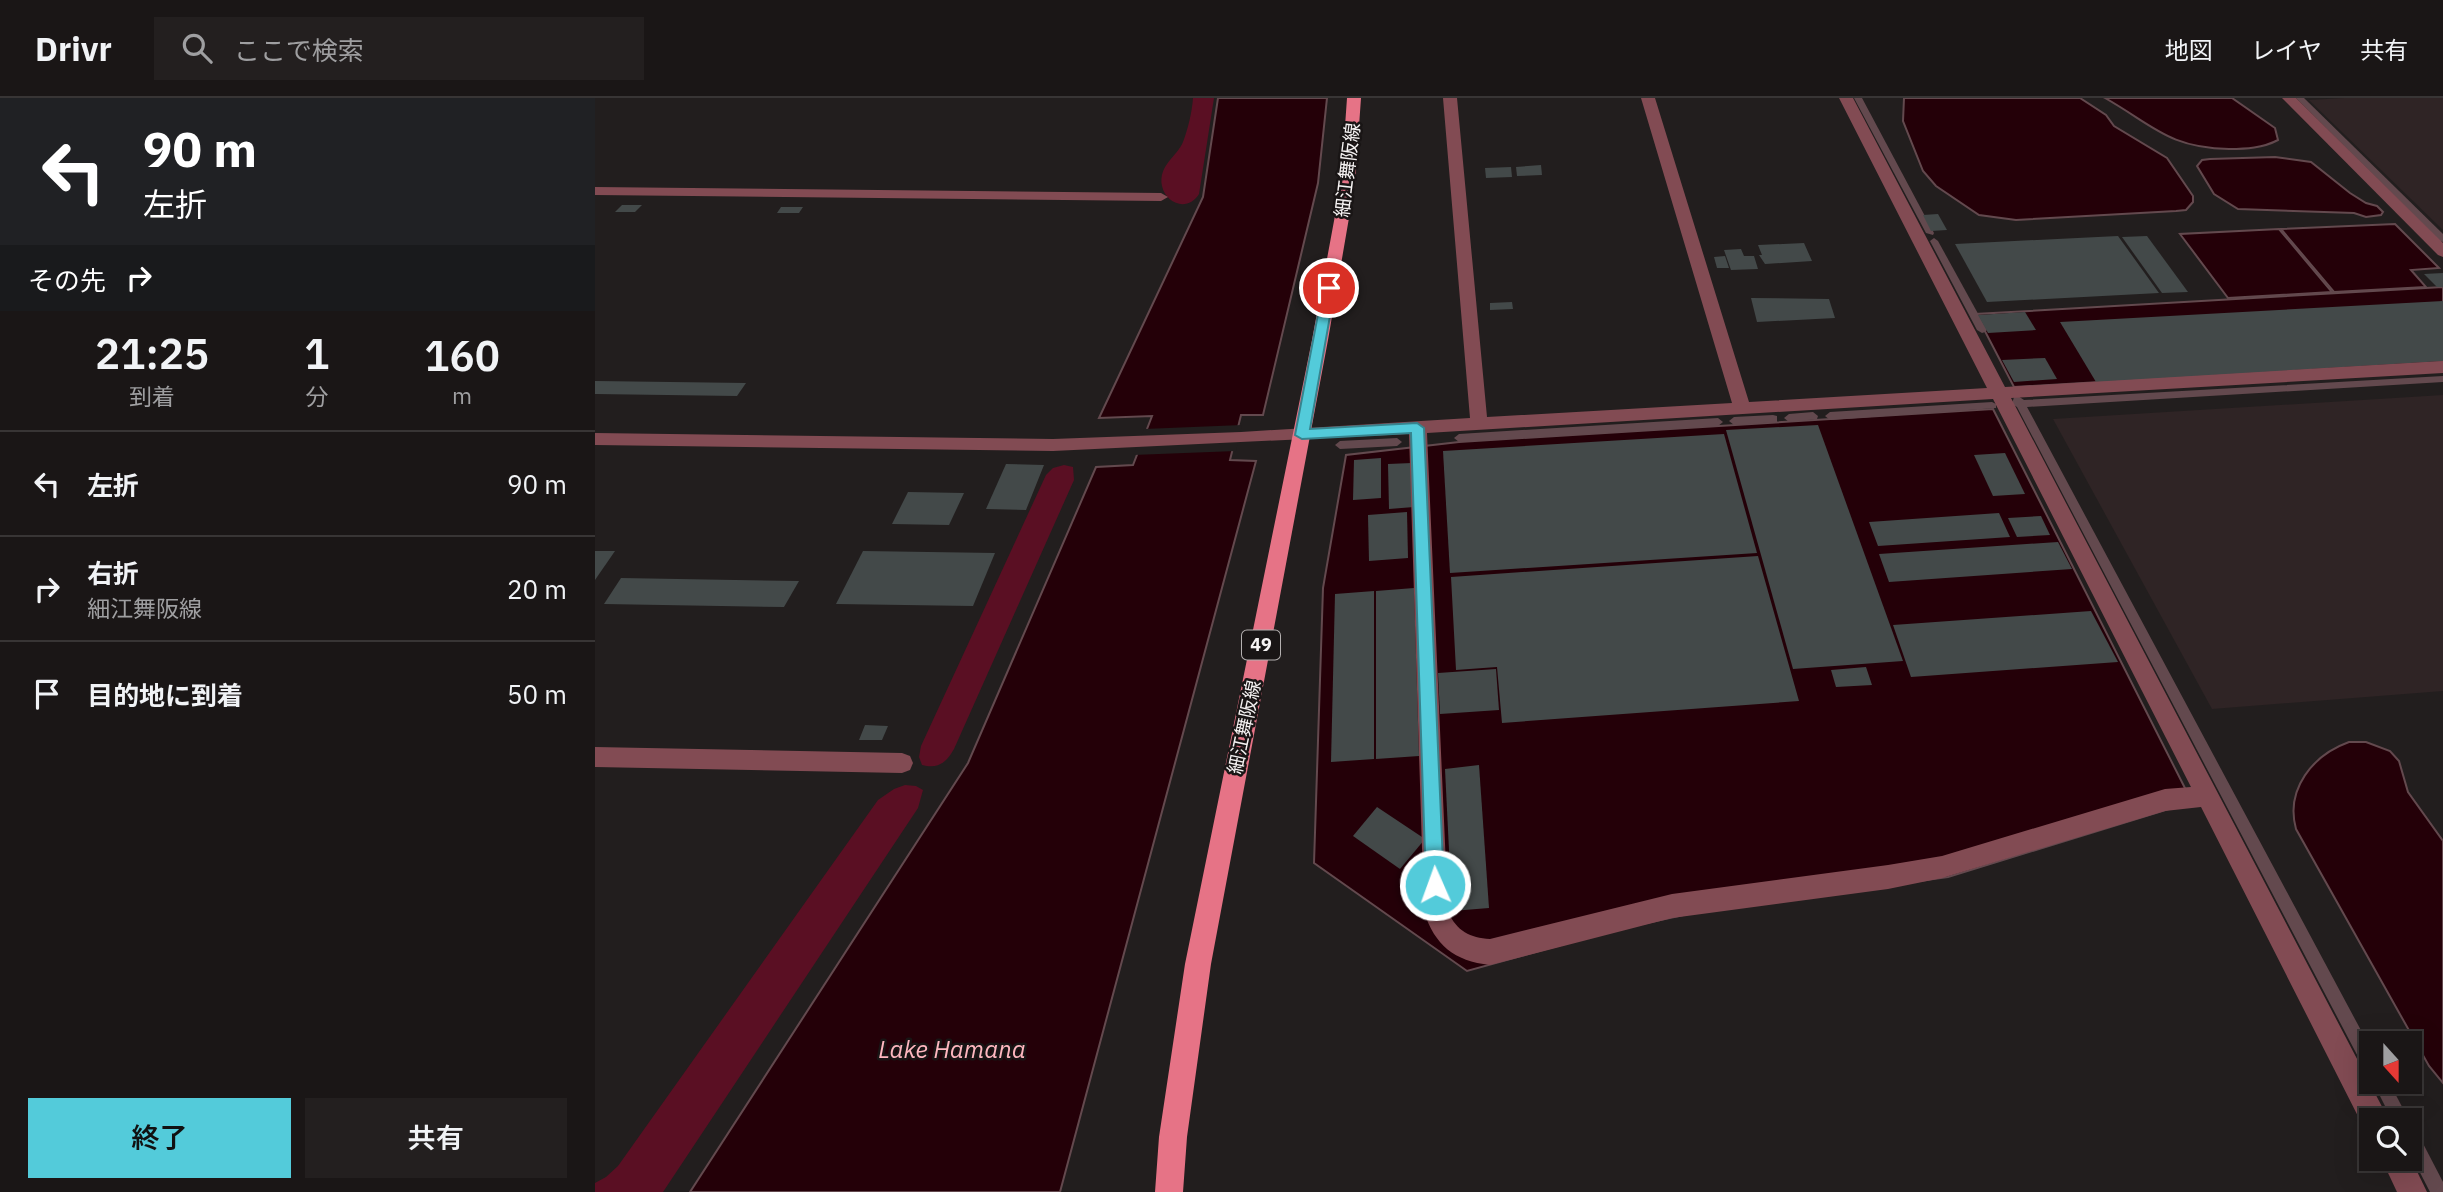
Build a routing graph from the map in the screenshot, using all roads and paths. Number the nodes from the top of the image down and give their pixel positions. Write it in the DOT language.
graph roads {
  1 [pos="1354,98"];
  2 [pos="1450,98"];
  3 [pos="1648,98"];
  4 [pos="1846,98"];
  5 [pos="2288,98"];
  6 [pos="595,191"];
  7 [pos="1161,197"];
  8 [pos="2443,252"];
  9 [pos="2443,367"];
  10 [pos="1998,393"];
  11 [pos="1742,408"];
  12 [pos="1479,424"];
  13 [pos="1417,428"];
  14 [pos="1302,435"];
  15 [pos="595,439"];
  16 [pos="595,757"];
  17 [pos="902,763"];
  18 [pos="2207,796"];
  19 [pos="2369,1108"];
  20 [pos="2402,1171"];
  21 [pos="1169,1192"];
  22 [pos="2413,1192"];
  1 -- 14 [label="main road, 細江舞阪線 / 49"];
  2 -- 12 [label="street"];
  3 -- 11 [label="street"];
  4 -- 10 [label="street"];
  5 -- 8 [label="street"];
  6 -- 7 [label="street"];
  9 -- 10 [label="street"];
  10 -- 11 [label="street"];
  10 -- 18 [label="street"];
  11 -- 12 [label="street"];
  12 -- 13 [label="street"];
  13 -- 14 [label="street"];
  13 -- 18 [label="street"];
  14 -- 15 [label="street"];
  14 -- 21 [label="main road, 細江舞阪線 / 49"];
  16 -- 17 [label="street"];
  18 -- 19 [label="street"];
  20 -- 22 [label="street"];
}
